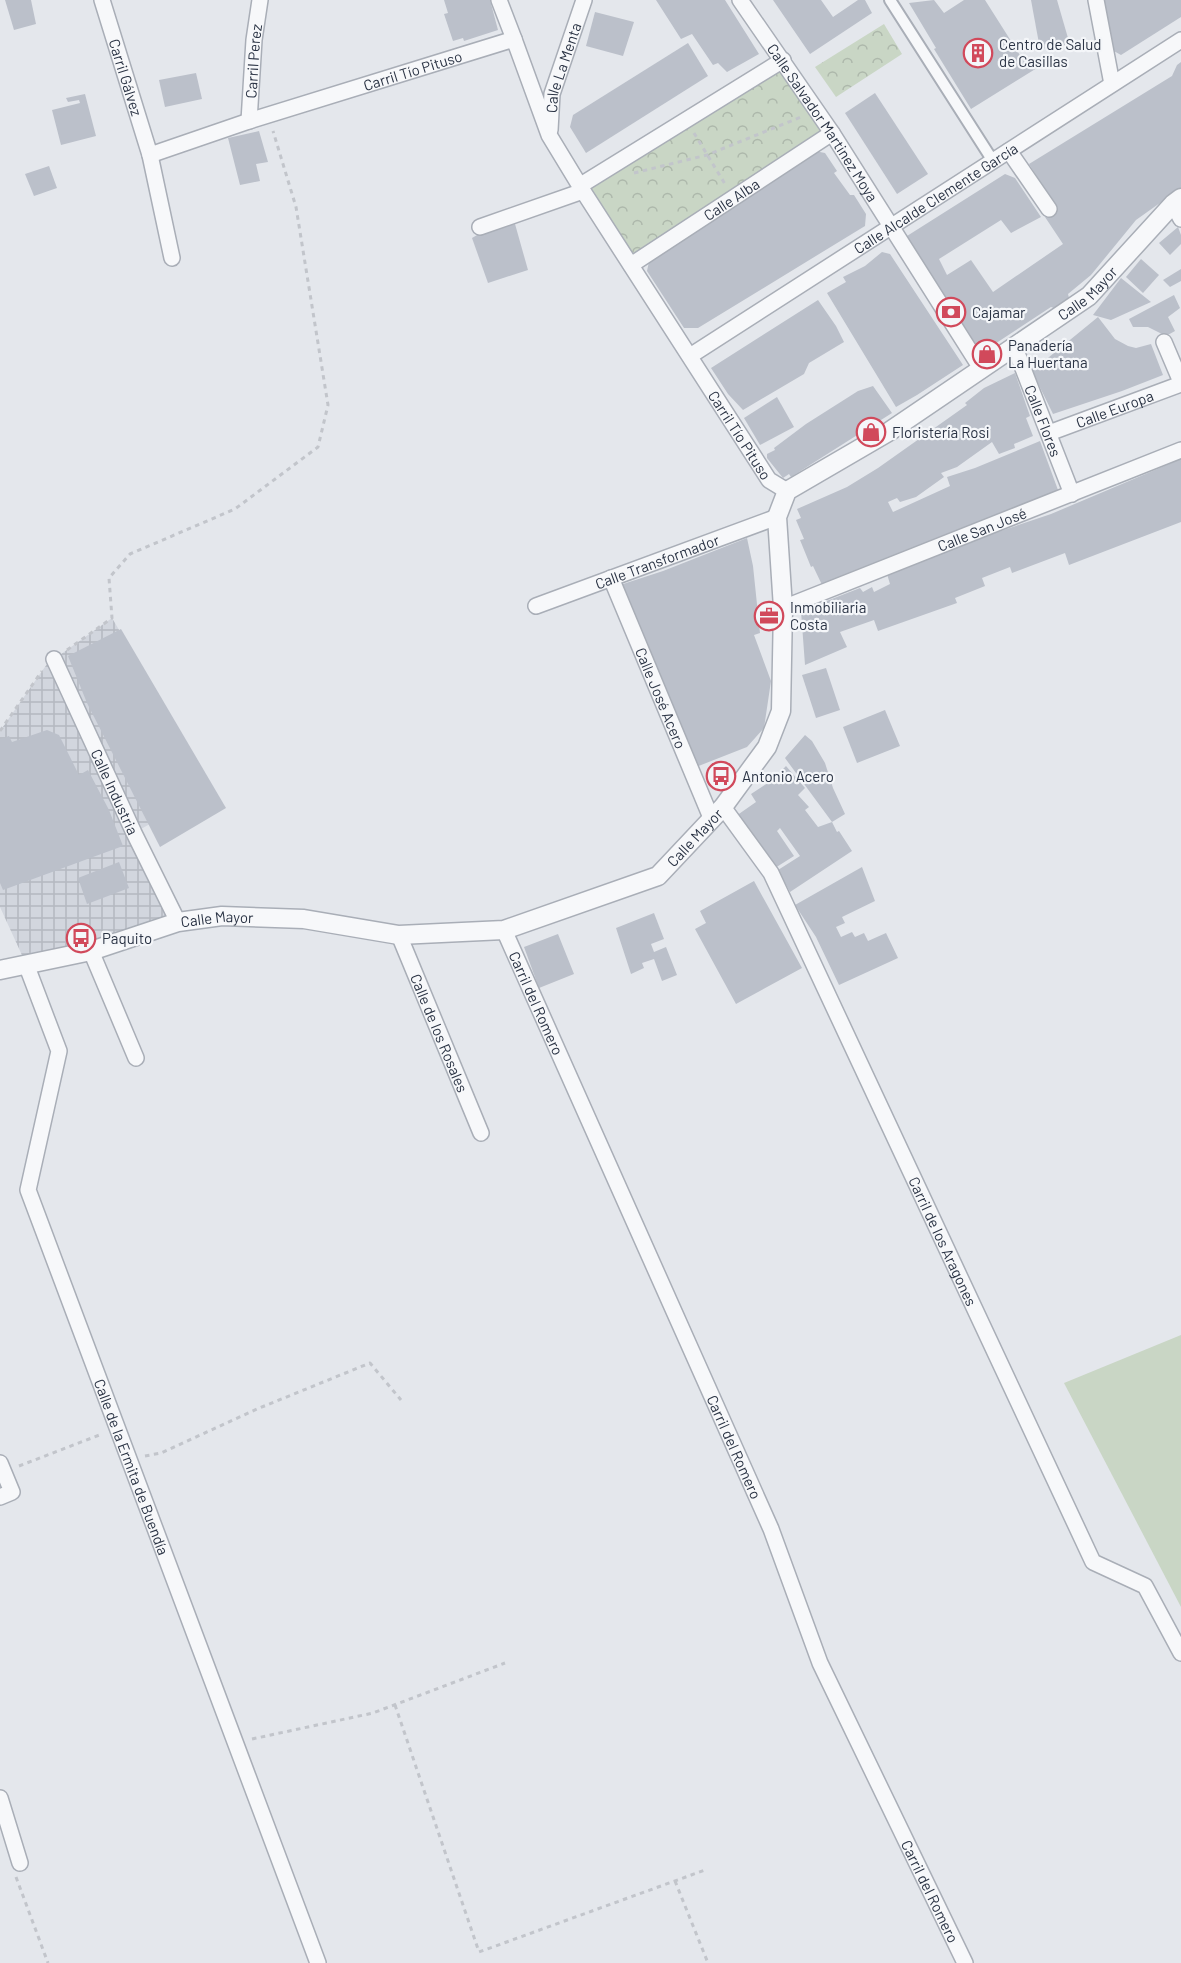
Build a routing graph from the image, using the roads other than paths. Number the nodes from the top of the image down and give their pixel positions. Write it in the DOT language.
graph roads {
  1 [pos="102,0"];
  2 [pos="260,0"];
  3 [pos="499,0"];
  4 [pos="584,0"];
  5 [pos="740,0"];
  6 [pos="890,0"];
  7 [pos="1096,0"];
  8 [pos="514,39"];
  9 [pos="1181,40"];
  10 [pos="783,60"];
  11 [pos="1112,84"];
  12 [pos="249,121"];
  13 [pos="832,133"];
  14 [pos="549,135"];
  15 [pos="1009,151"];
  16 [pos="150,155"];
  17 [pos="993,161"];
  18 [pos="582,188"];
  19 [pos="1178,207"];
  20 [pos="1049,209"];
  21 [pos="480,227"];
  22 [pos="890,227"];
  23 [pos="172,258"];
  24 [pos="632,265"];
  25 [pos="1164,342"];
  26 [pos="1015,348"];
  27 [pos="690,356"];
  28 [pos="982,370"];
  29 [pos="1181,383"];
  30 [pos="1049,433"];
  31 [pos="1181,450"];
  32 [pos="787,491"];
  33 [pos="1072,494"];
  34 [pos="777,517"];
  35 [pos="611,578"];
  36 [pos="536,606"];
  37 [pos="783,608"];
  38 [pos="54,659"];
  39 [pos="718,814"];
  40 [pos="178,922"];
  41 [pos="504,930"];
  42 [pos="399,935"];
  43 [pos="92,951"];
  44 [pos="26,964"];
  45 [pos="0,970"];
  46 [pos="136,1058"];
  47 [pos="481,1133"];
  48 [pos="2,1468"];
  49 [pos="0,1497"];
  50 [pos="1181,1653"];
  51 [pos="0,1798"];
  52 [pos="20,1863"];
  53 [pos="318,1963"];
  54 [pos="965,1963"];
  1 -- 16 [label="street, Carril Gálvez"];
  2 -- 12 [label="street, Carril Perez"];
  3 -- 8 [label="street"];
  4 -- 14 [label="street, Calle La Menta"];
  5 -- 10 [label="street, Calle Salvador Martinez Moya"];
  6 -- 17 [label="street"];
  7 -- 11 [label="street"];
  8 -- 12 [label="street, Carril Tío Pituso"];
  8 -- 14 [label="street, Carril Tío Pituso"];
  9 -- 11 [label="street, Calle Alcalde Clemente García"];
  10 -- 13 [label="street, Calle Salvador Martinez Moya"];
  10 -- 18 [label="street"];
  11 -- 15 [label="street, Calle Alcalde Clemente García"];
  12 -- 16 [label="street, Carril Tío Pituso"];
  13 -- 22 [label="street, Calle Salvador Martinez Moya"];
  13 -- 24 [label="street, Calle Alba"];
  14 -- 18 [label="street, Carril Tío Pituso"];
  15 -- 17 [label="street, Calle Alcalde Clemente García"];
  15 -- 20 [label="street"];
  16 -- 23 [label="street, Carril Gálvez"];
  17 -- 22 [label="street, Calle Alcalde Clemente García"];
  18 -- 21 [label="street"];
  18 -- 24 [label="street, Carril Tío Pituso"];
  19 -- 26 [label="street, Calle Mayor"];
  22 -- 27 [label="street, Calle Alcalde Clemente García"];
  22 -- 28 [label="street, Calle Salvador Martinez Moya"];
  24 -- 27 [label="street, Carril Tío Pituso"];
  25 -- 29 [label="street, Calle Europa"];
  26 -- 28 [label="street, Calle Mayor"];
  26 -- 30 [label="street, Calle Flores"];
  27 -- 32 [label="street, Carril Tío Pituso"];
  28 -- 32 [label="street, Calle Mayor"];
  29 -- 30 [label="street, Calle Europa"];
  30 -- 33 [label="street, Calle Flores"];
  31 -- 33 [label="street, Calle San José"];
  32 -- 34 [label="street, Calle Mayor"];
  33 -- 37 [label="street, Calle San José"];
  34 -- 35 [label="street, Calle Transformador"];
  34 -- 37 [label="street, Calle Mayor"];
  35 -- 36 [label="street, Calle Transformador"];
  35 -- 39 [label="street, Calle José Acero"];
  37 -- 39 [label="street, Calle Mayor"];
  38 -- 40 [label="street, Calle Industria"];
  39 -- 41 [label="street, Calle Mayor"];
  39 -- 50 [label="street, Carril de los Aragones"];
  40 -- 42 [label="street, Calle Mayor"];
  40 -- 43 [label="street, Calle Mayor"];
  41 -- 42 [label="street, Calle Mayor"];
  41 -- 54 [label="street, Carril del Romero"];
  42 -- 47 [label="street, Calle de los Rosales"];
  43 -- 44 [label="street, Calle Mayor"];
  43 -- 46 [label="street"];
  44 -- 45 [label="street, Calle Mayor"];
  44 -- 53 [label="street, Calle de la Ermita de Buendía"];
  48 -- 49 [label="street"];
  51 -- 52 [label="street"];
}
